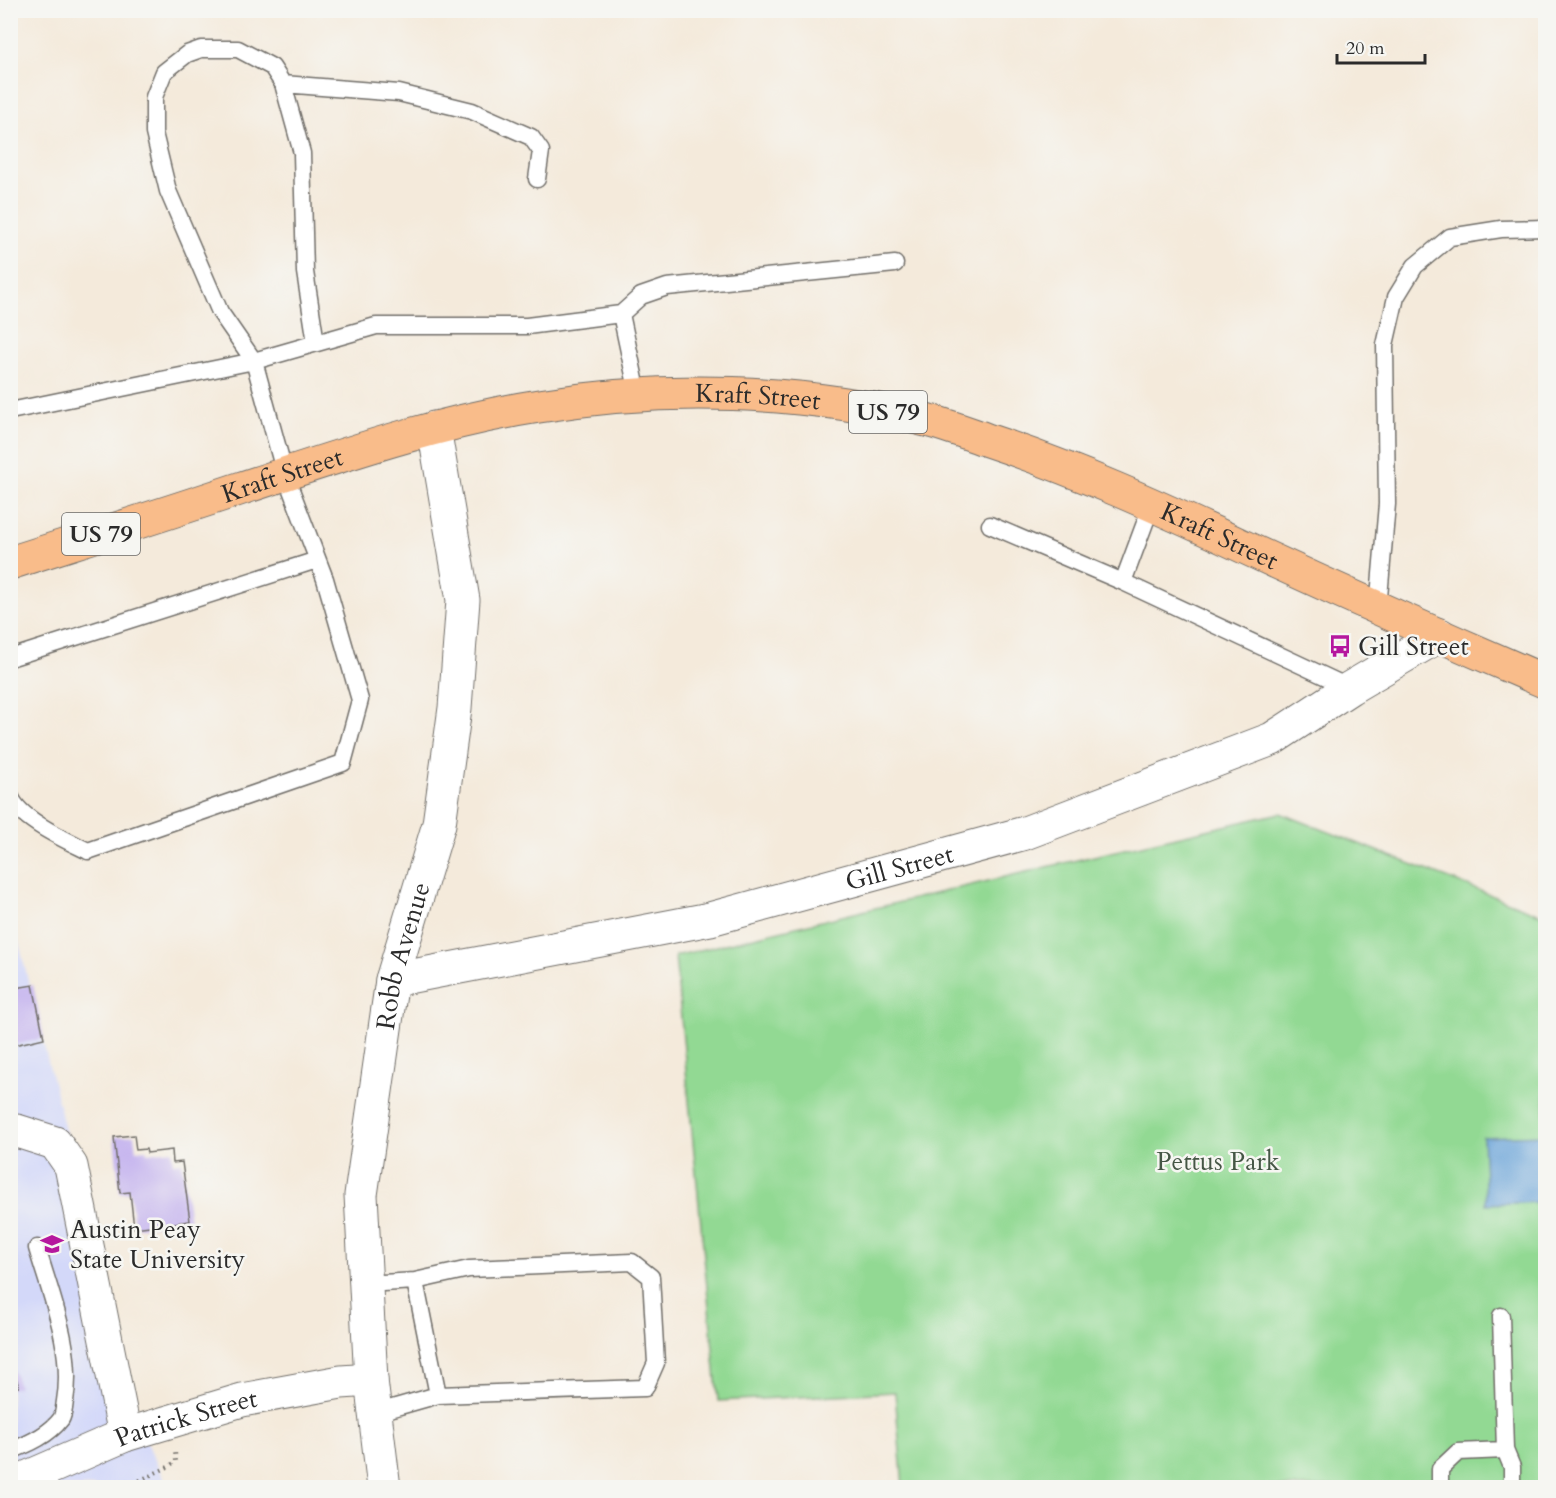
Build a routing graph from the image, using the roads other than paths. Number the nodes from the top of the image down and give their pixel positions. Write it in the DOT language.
graph roads {
  1 [pos="283,84"];
  2 [pos="537,179"];
  3 [pos="1545,228"];
  4 [pos="895,264"];
  5 [pos="621,314"];
  6 [pos="316,343"];
  7 [pos="254,361"];
  8 [pos="638,394"];
  9 [pos="10,411"];
  10 [pos="434,428"];
  11 [pos="285,474"];
  12 [pos="1152,504"];
  13 [pos="990,525"];
  14 [pos="317,560"];
  15 [pos="10,563"];
  16 [pos="1123,582"];
  17 [pos="1378,609"];
  18 [pos="1440,635"];
  19 [pos="10,658"];
  20 [pos="1545,682"];
  21 [pos="1350,688"];
  22 [pos="10,795"];
  23 [pos="392,980"];
  24 [pos="10,1132"];
  25 [pos="37,1248"];
  26 [pos="415,1281"];
  27 [pos="366,1284"];
  28 [pos="1502,1316"];
  29 [pos="371,1380"];
  30 [pos="438,1395"];
  31 [pos="375,1413"];
  32 [pos="125,1435"];
  33 [pos="1505,1450"];
  34 [pos="18,1465"];
  35 [pos="384,1488"];
  36 [pos="1440,1488"];
  37 [pos="1512,1488"];
  1 -- 2 [label="lane"];
  1 -- 6 [label="lane"];
  1 -- 7 [label="lane"];
  3 -- 17 [label="lane"];
  4 -- 5 [label="lane"];
  5 -- 6 [label="lane"];
  5 -- 8 [label="lane"];
  6 -- 7 [label="lane"];
  7 -- 9 [label="lane"];
  7 -- 11 [label="lane"];
  8 -- 10 [label="highway, Kraft Street / US 79"];
  8 -- 12 [label="highway, Kraft Street / US 79"];
  10 -- 11 [label="highway, Kraft Street / US 79"];
  10 -- 23 [label="street, Robb Avenue"];
  11 -- 14 [label="lane"];
  11 -- 15 [label="highway, Kraft Street / US 79"];
  12 -- 16 [label="lane"];
  12 -- 17 [label="highway, Kraft Street / US 79"];
  13 -- 16 [label="lane"];
  14 -- 19 [label="lane"];
  14 -- 22 [label="lane"];
  16 -- 21 [label="lane"];
  17 -- 18 [label="highway, Kraft Street / US 79"];
  18 -- 20 [label="highway, Kraft Street / US 79"];
  18 -- 21 [label="street, Gill Street"];
  21 -- 23 [label="street, Gill Street"];
  23 -- 27 [label="street, Robb Avenue"];
  24 -- 32 [label="street"];
  25 -- 34 [label="lane"];
  26 -- 27 [label="lane"];
  26 -- 30 [label="lane"];
  26 -- 30 [label="lane"];
  27 -- 29 [label="street, Robb Avenue"];
  28 -- 33 [label="lane"];
  29 -- 31 [label="street, Robb Avenue"];
  29 -- 32 [label="street, Patrick Street"];
  30 -- 31 [label="lane"];
  31 -- 35 [label="street, Robb Avenue"];
  32 -- 34 [label="street, Patrick Street"];
  33 -- 36 [label="lane"];
  33 -- 37 [label="lane"];
}
